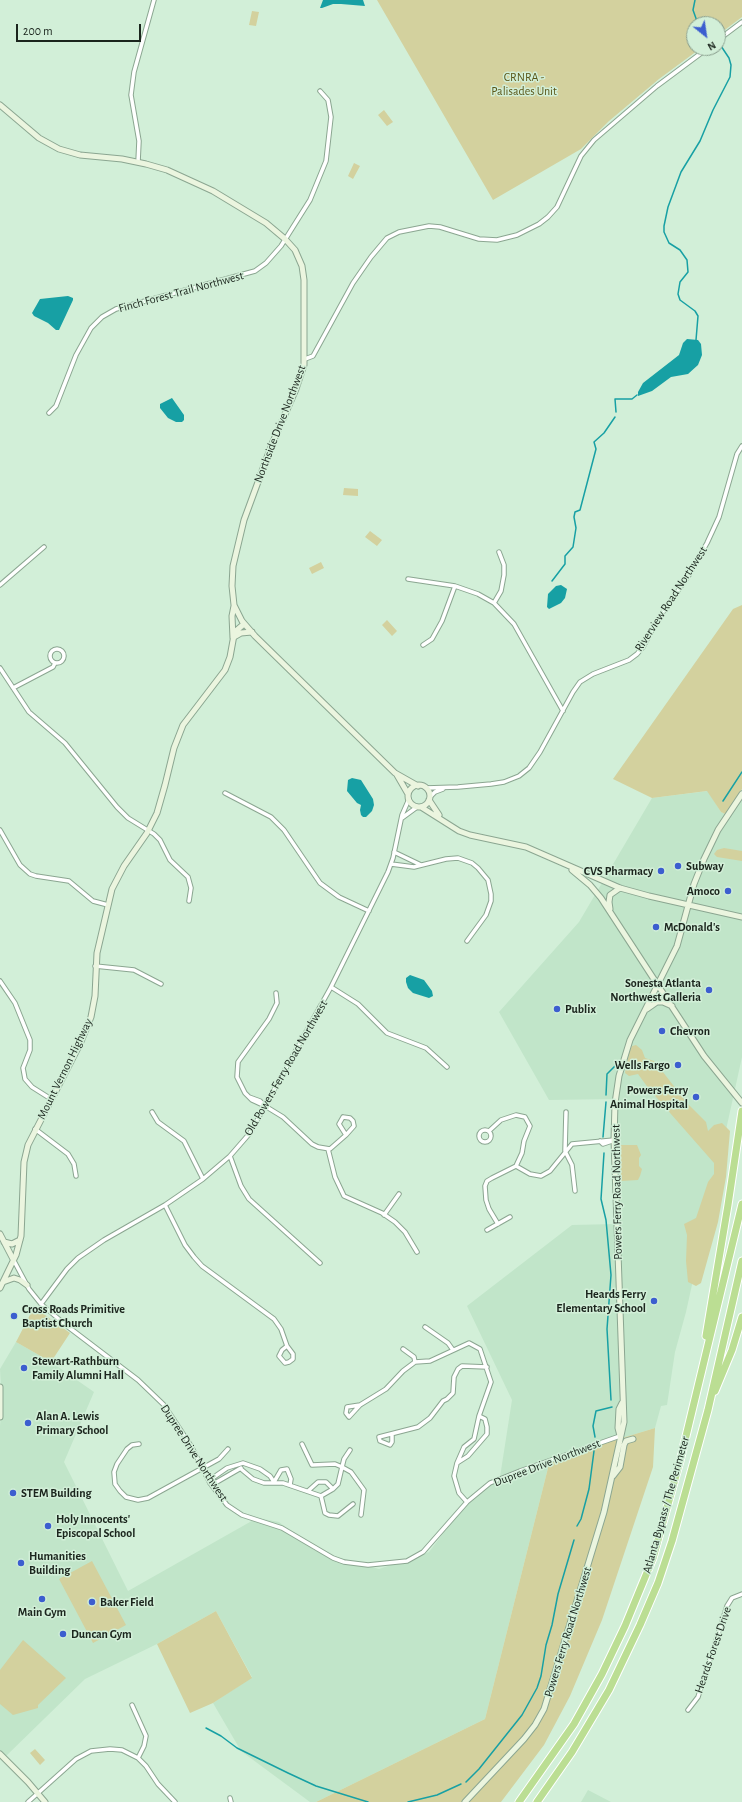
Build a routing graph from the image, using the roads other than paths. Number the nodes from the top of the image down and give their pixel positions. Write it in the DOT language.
graph roads {
  1 [pos="154,0"];
  2 [pos="742,22"];
  3 [pos="726,34"];
  4 [pos="697,56"];
  5 [pos="320,91"];
  6 [pos="0,105"];
  7 [pos="138,162"];
  8 [pos="286,239"];
  9 [pos="305,359"];
  10 [pos="49,413"];
  11 [pos="742,446"];
  12 [pos="44,547"];
  13 [pos="499,552"];
  14 [pos="408,579"];
  15 [pos="0,585"];
  16 [pos="455,586"];
  17 [pos="494,603"];
  18 [pos="234,605"];
  19 [pos="244,624"];
  20 [pos="252,632"];
  21 [pos="233,638"];
  22 [pos="423,645"];
  23 [pos="55,663"];
  24 [pos="0,668"];
  25 [pos="13,688"];
  26 [pos="563,711"];
  27 [pos="395,773"];
  28 [pos="418,786"];
  29 [pos="448,787"];
  30 [pos="426,788"];
  31 [pos="225,793"];
  32 [pos="742,794"];
  33 [pos="409,796"];
  34 [pos="430,799"];
  35 [pos="419,807"];
  36 [pos="401,818"];
  37 [pos="445,821"];
  38 [pos="0,830"];
  39 [pos="149,830"];
  40 [pos="394,852"];
  41 [pos="391,864"];
  42 [pos="421,865"];
  43 [pos="567,866"];
  44 [pos="620,888"];
  45 [pos="189,901"];
  46 [pos="108,905"];
  47 [pos="688,905"];
  48 [pos="369,911"];
  49 [pos="612,913"];
  50 [pos="742,916"];
  51 [pos="467,942"];
  52 [pos="95,966"];
  53 [pos="0,981"];
  54 [pos="161,984"];
  55 [pos="658,984"];
  56 [pos="331,987"];
  57 [pos="276,993"];
  58 [pos="672,1007"];
  59 [pos="644,1012"];
  60 [pos="447,1067"];
  61 [pos="52,1099"];
  62 [pos="742,1103"];
  63 [pos="265,1106"];
  64 [pos="742,1111"];
  65 [pos="152,1112"];
  66 [pos="566,1112"];
  67 [pos="35,1129"];
  68 [pos="489,1131"];
  69 [pos="346,1135"];
  70 [pos="614,1140"];
  71 [pos="328,1149"];
  72 [pos="565,1151"];
  73 [pos="230,1156"];
  74 [pos="516,1166"];
  75 [pos="76,1176"];
  76 [pos="202,1179"];
  77 [pos="575,1191"];
  78 [pos="399,1194"];
  79 [pos="742,1204"];
  80 [pos="165,1205"];
  81 [pos="384,1215"];
  82 [pos="510,1217"];
  83 [pos="498,1224"];
  84 [pos="487,1230"];
  85 [pos="0,1234"];
  86 [pos="20,1240"];
  87 [pos="4,1242"];
  88 [pos="416,1252"];
  89 [pos="14,1259"];
  90 [pos="742,1261"];
  91 [pos="320,1263"];
  92 [pos="3,1282"];
  93 [pos="26,1285"];
  94 [pos="0,1288"];
  95 [pos="41,1304"];
  96 [pos="742,1317"];
  97 [pos="425,1328"];
  98 [pos="288,1346"];
  99 [pos="403,1348"];
  100 [pos="453,1350"];
  101 [pos="415,1362"];
  102 [pos="487,1367"];
  103 [pos="0,1387"];
  104 [pos="694,1399"];
  105 [pos="360,1405"];
  106 [pos="708,1410"];
  107 [pos="479,1416"];
  108 [pos="0,1417"];
  109 [pos="392,1434"];
  110 [pos="620,1436"];
  111 [pos="633,1439"];
  112 [pos="139,1444"];
  113 [pos="302,1444"];
  114 [pos="228,1449"];
  115 [pos="350,1450"];
  116 [pos="243,1463"];
  117 [pos="457,1463"];
  118 [pos="342,1467"];
  119 [pos="202,1469"];
  120 [pos="241,1469"];
  121 [pos="612,1476"];
  122 [pos="274,1482"];
  123 [pos="210,1483"];
  124 [pos="290,1485"];
  125 [pos="333,1490"];
  126 [pos="308,1491"];
  127 [pos="321,1496"];
  128 [pos="467,1502"];
  129 [pos="353,1504"];
  130 [pos="361,1515"];
  131 [pos="742,1594"];
  132 [pos="132,1705"];
  133 [pos="688,1710"];
  134 [pos="0,1754"];
  135 [pos="138,1758"];
  136 [pos="38,1793"];
  137 [pos="28,1802"];
  138 [pos="45,1802"];
  139 [pos="175,1802"];
  140 [pos="466,1802"];
  141 [pos="519,1802"];
  142 [pos="537,1802"];
  1 -- 7 [label="street"];
  2 -- 3 [label="street"];
  4 -- 9 [label="street"];
  5 -- 8 [label="street, Finch Forest Trail Northwest"];
  6 -- 7 [label="main road, Northside Drive Northwest"];
  7 -- 8 [label="main road, Northside Drive Northwest"];
  8 -- 9 [label="main road, Northside Drive Northwest"];
  8 -- 10 [label="street, Finch Forest Trail Northwest"];
  9 -- 18 [label="main road, Northside Drive Northwest"];
  11 -- 26 [label="street, Riverview Road Northwest"];
  12 -- 15 [label="street"];
  13 -- 17 [label="street"];
  14 -- 16 [label="street"];
  16 -- 17 [label="street"];
  16 -- 22 [label="street"];
  17 -- 26 [label="street"];
  18 -- 19 [label="main road, Northside Drive Northwest"];
  18 -- 21 [label="main road"];
  19 -- 20 [label="main road, Northside Drive Northwest"];
  19 -- 21 [label="main road, Mount Vernon Highway"];
  20 -- 21 [label="main road"];
  20 -- 27 [label="main road, Northside Drive Northwest"];
  21 -- 39 [label="main road, Mount Vernon Highway"];
  23 -- 25 [label="street"];
  24 -- 25 [label="street"];
  25 -- 39 [label="street"];
  26 -- 29 [label="street, Riverview Road Northwest"];
  27 -- 28 [label="main road, Northside Drive Northwest"];
  27 -- 33 [label="main road, Northside Drive Northwest"];
  28 -- 30 [label="main road"];
  28 -- 33 [label="main road"];
  29 -- 30 [label="street, Riverview Road Northwest"];
  29 -- 34 [label="street, Riverview Road Northwest"];
  30 -- 34 [label="main road"];
  31 -- 48 [label="street"];
  32 -- 47 [label="main road, Powers Ferry Road Northwest"];
  33 -- 35 [label="main road"];
  33 -- 36 [label="street, Old Powers Ferry Road Northwest"];
  34 -- 35 [label="main road"];
  34 -- 37 [label="main road"];
  35 -- 36 [label="street"];
  35 -- 37 [label="main road"];
  36 -- 40 [label="street, Old Powers Ferry Road Northwest"];
  37 -- 43 [label="main road"];
  38 -- 46 [label="street"];
  39 -- 45 [label="street"];
  39 -- 46 [label="main road, Mount Vernon Highway"];
  40 -- 41 [label="street, Old Powers Ferry Road Northwest"];
  40 -- 42 [label="street"];
  41 -- 42 [label="street"];
  41 -- 48 [label="street, Old Powers Ferry Road Northwest"];
  42 -- 51 [label="street"];
  43 -- 44 [label="main road"];
  43 -- 49 [label="main road"];
  44 -- 47 [label="main road"];
  44 -- 49 [label="main road"];
  46 -- 52 [label="main road, Mount Vernon Highway"];
  47 -- 50 [label="main road"];
  47 -- 55 [label="main road, Powers Ferry Road Northwest"];
  48 -- 56 [label="street, Old Powers Ferry Road Northwest"];
  49 -- 55 [label="main road"];
  52 -- 54 [label="street"];
  52 -- 61 [label="main road, Mount Vernon Highway"];
  53 -- 61 [label="street"];
  55 -- 58 [label="main road"];
  55 -- 59 [label="main road, Powers Ferry Road Northwest"];
  56 -- 60 [label="street"];
  56 -- 63 [label="street, Old Powers Ferry Road Northwest"];
  57 -- 63 [label="street"];
  58 -- 59 [label="main road"];
  58 -- 62 [label="main road"];
  59 -- 70 [label="main road, Powers Ferry Road Northwest"];
  61 -- 67 [label="main road, Mount Vernon Highway"];
  63 -- 71 [label="street"];
  63 -- 73 [label="street, Old Powers Ferry Road Northwest"];
  64 -- 104 [label="highway"];
  65 -- 76 [label="street"];
  66 -- 72 [label="street"];
  67 -- 75 [label="street"];
  67 -- 86 [label="main road, Mount Vernon Highway"];
  68 -- 74 [label="street"];
  69 -- 69 [label="street"];
  69 -- 71 [label="street"];
  70 -- 72 [label="street"];
  70 -- 110 [label="main road, Powers Ferry Road Northwest"];
  71 -- 81 [label="street"];
  72 -- 74 [label="street"];
  72 -- 77 [label="street"];
  73 -- 76 [label="street, Old Powers Ferry Road Northwest"];
  73 -- 91 [label="street"];
  74 -- 83 [label="street"];
  76 -- 80 [label="street, Old Powers Ferry Road Northwest"];
  78 -- 81 [label="street"];
  79 -- 104 [label="highway, Atlanta Bypass / The Perimeter"];
  80 -- 95 [label="street, Old Powers Ferry Road Northwest"];
  80 -- 98 [label="street"];
  81 -- 88 [label="street"];
  82 -- 83 [label="street"];
  83 -- 84 [label="street"];
  85 -- 87 [label="main road"];
  86 -- 87 [label="main road"];
  86 -- 89 [label="main road, Mount Vernon Highway"];
  87 -- 89 [label="main road"];
  89 -- 92 [label="main road, Mount Vernon Highway"];
  89 -- 93 [label="street, Dupree Drive Northwest"];
  90 -- 106 [label="highway, Atlanta Bypass / The Perimeter"];
  92 -- 93 [label="main road"];
  92 -- 94 [label="main road, Mount Vernon Highway"];
  93 -- 95 [label="street, Dupree Drive Northwest"];
  95 -- 119 [label="street, Dupree Drive Northwest"];
  96 -- 106 [label="highway"];
  97 -- 100 [label="street"];
  98 -- 98 [label="street"];
  99 -- 101 [label="street"];
  100 -- 101 [label="street"];
  100 -- 102 [label="street"];
  101 -- 105 [label="street"];
  102 -- 107 [label="street"];
  102 -- 109 [label="street"];
  103 -- 108 [label="main road"];
  104 -- 141 [label="highway, Atlanta Bypass / The Perimeter"];
  106 -- 142 [label="highway, Atlanta Bypass / The Perimeter"];
  107 -- 117 [label="street"];
  107 -- 117 [label="street"];
  109 -- 109 [label="street"];
  110 -- 121 [label="main road, Powers Ferry Road Northwest"];
  110 -- 128 [label="street, Dupree Drive Northwest"];
  111 -- 121 [label="main road"];
  112 -- 119 [label="street"];
  113 -- 118 [label="street"];
  114 -- 119 [label="street"];
  115 -- 118 [label="street"];
  116 -- 120 [label="street"];
  116 -- 122 [label="street"];
  116 -- 123 [label="street"];
  117 -- 128 [label="street"];
  118 -- 125 [label="street"];
  118 -- 130 [label="street"];
  119 -- 123 [label="street, Dupree Drive Northwest"];
  120 -- 122 [label="street"];
  120 -- 123 [label="street"];
  121 -- 140 [label="main road, Powers Ferry Road Northwest"];
  122 -- 124 [label="street"];
  122 -- 124 [label="street"];
  123 -- 128 [label="street, Dupree Drive Northwest"];
  124 -- 126 [label="street"];
  125 -- 126 [label="street"];
  125 -- 127 [label="street"];
  126 -- 127 [label="street"];
  127 -- 129 [label="street"];
  131 -- 133 [label="street, Heards Forest Drive"];
  132 -- 135 [label="street"];
  134 -- 136 [label="main road"];
  135 -- 136 [label="street"];
  135 -- 139 [label="street"];
  136 -- 137 [label="street"];
  136 -- 138 [label="main road"];
}
